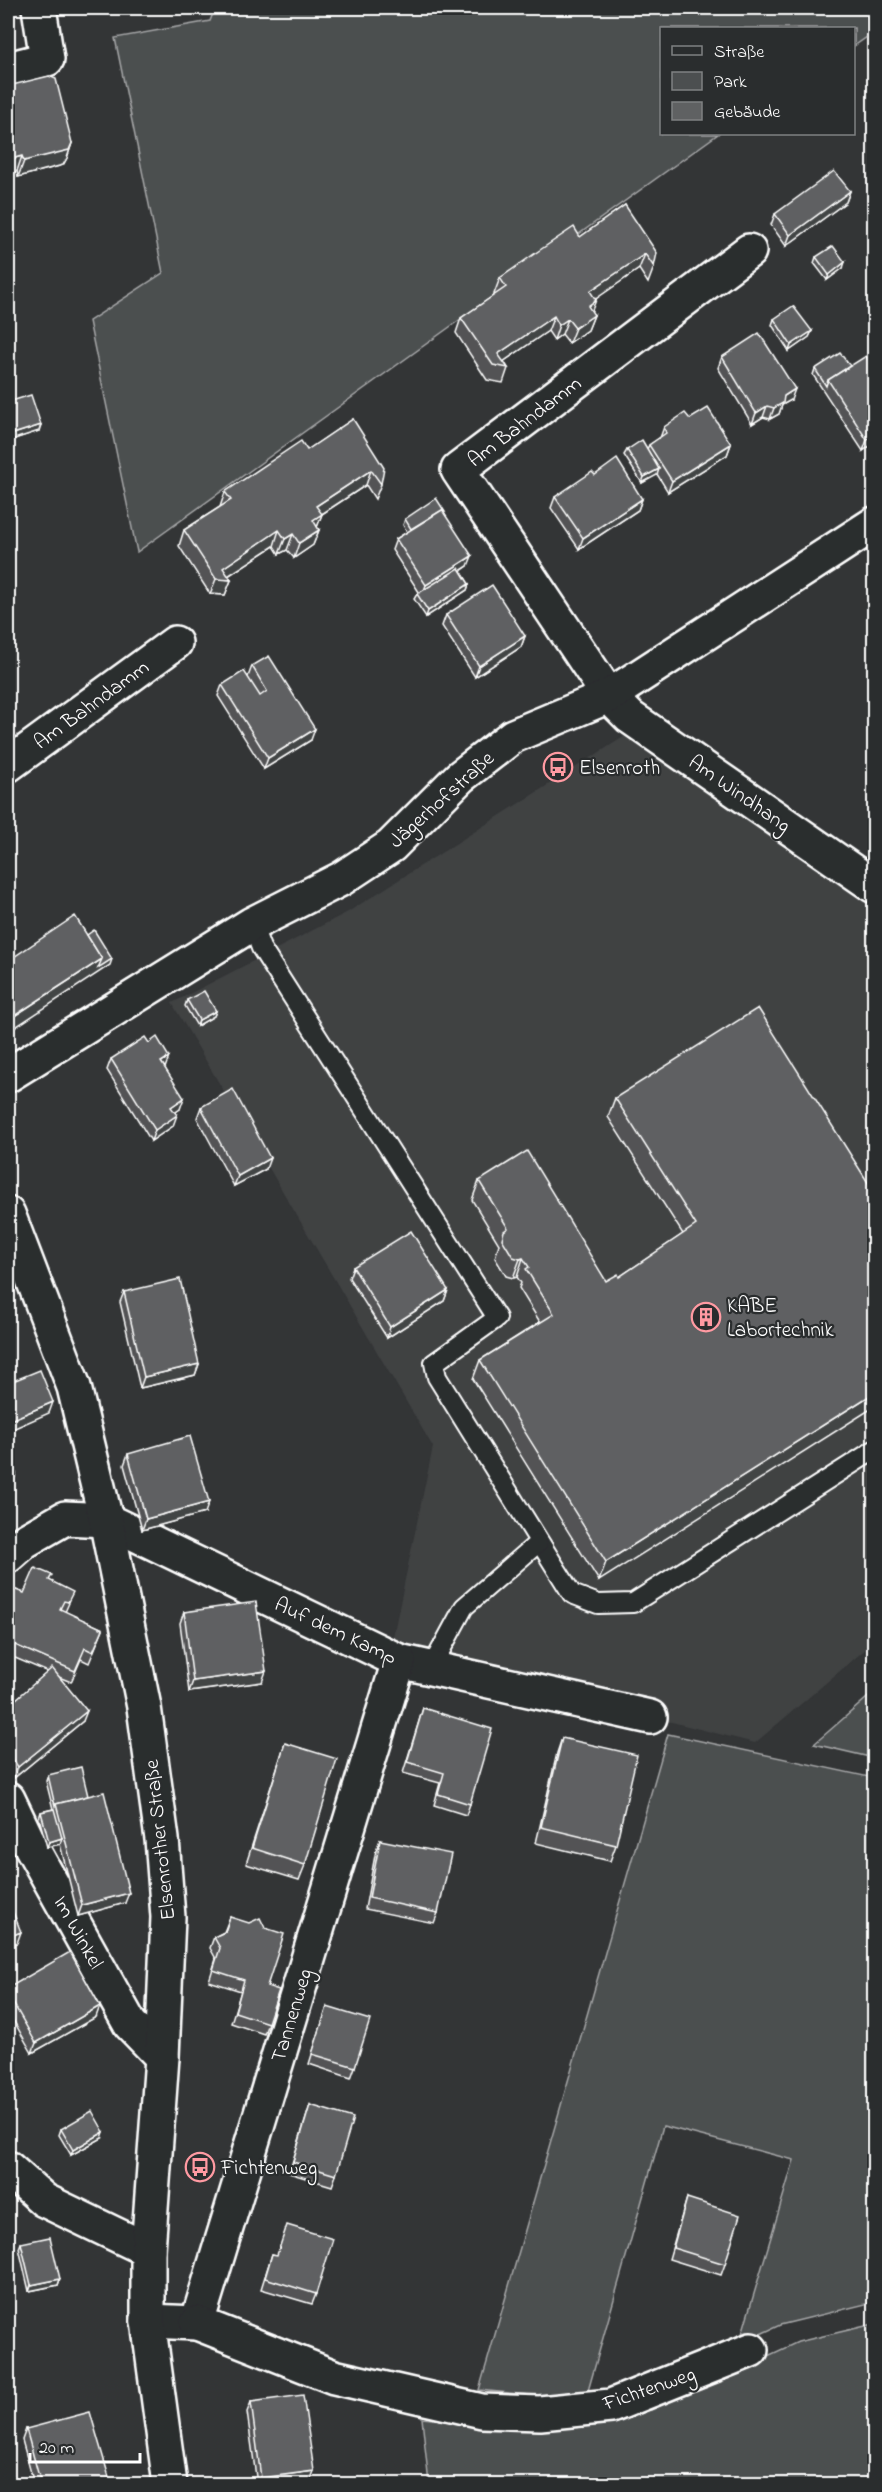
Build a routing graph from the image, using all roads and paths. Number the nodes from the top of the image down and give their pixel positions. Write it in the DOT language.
graph roads {
  1 [pos="39,8"];
  2 [pos="8,69"];
  3 [pos="749,251"];
  4 [pos="874,524"];
  5 [pos="175,643"];
  6 [pos="609,696"];
  7 [pos="8,765"];
  8 [pos="874,886"];
  9 [pos="252,924"];
  10 [pos="8,1075"];
  11 [pos="8,1214"];
  12 [pos="874,1450"];
  13 [pos="106,1520"];
  14 [pos="538,1543"];
  15 [pos="8,1556"];
  16 [pos="399,1661"];
  17 [pos="431,1668"];
  18 [pos="650,1717"];
  19 [pos="8,1799"];
  20 [pos="162,2057"];
  21 [pos="8,2168"];
  22 [pos="148,2250"];
  23 [pos="148,2321"];
  24 [pos="197,2323"];
  25 [pos="751,2350"];
  26 [pos="170,2484"];
  1 -- 2 [label="street"];
  3 -- 6 [label="street, Am Bahndamm"];
  4 -- 6 [label="street, Jägerhofstraße"];
  5 -- 7 [label="street, Am Bahndamm"];
  6 -- 8 [label="street, Am Windhang"];
  6 -- 9 [label="street, Jägerhofstraße"];
  9 -- 10 [label="street, Jägerhofstraße"];
  9 -- 14 [label="lane"];
  11 -- 13 [label="street, Elsenrother Straße"];
  12 -- 14 [label="lane"];
  13 -- 15 [label="street"];
  13 -- 16 [label="street, Auf dem Kamp"];
  13 -- 20 [label="street, Elsenrother Straße"];
  14 -- 17 [label="lane"];
  16 -- 17 [label="street, Auf dem Kamp"];
  16 -- 24 [label="street, Tannenweg"];
  17 -- 18 [label="street, Auf dem Kamp"];
  19 -- 20 [label="street, Im Winkel"];
  20 -- 22 [label="street, Elsenrother Straße"];
  21 -- 22 [label="street"];
  22 -- 23 [label="street, Elsenrother Straße"];
  23 -- 24 [label="street"];
  23 -- 26 [label="street, Elsenrother Straße"];
  24 -- 25 [label="street, Fichtenweg"];
}
